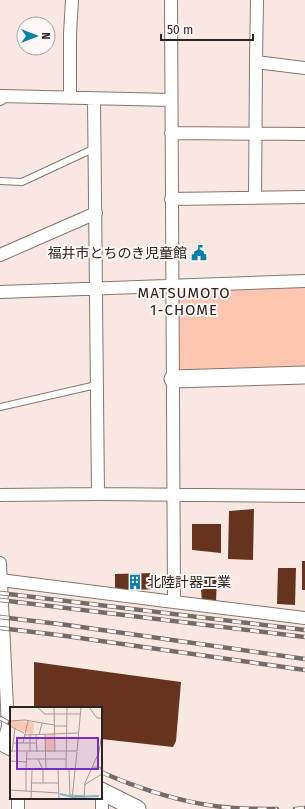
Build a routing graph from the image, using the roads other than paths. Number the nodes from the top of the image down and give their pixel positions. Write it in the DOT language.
graph roads {
  1 [pos="72,0"];
  2 [pos="171,0"];
  3 [pos="257,0"];
  4 [pos="256,62"];
  5 [pos="305,68"];
  6 [pos="0,97"];
  7 [pos="70,98"];
  8 [pos="94,99"];
  9 [pos="171,100"];
  10 [pos="171,133"];
  11 [pos="255,133"];
  12 [pos="305,134"];
  13 [pos="95,148"];
  14 [pos="0,181"];
  15 [pos="305,197"];
  16 [pos="255,198"];
  17 [pos="171,199"];
  18 [pos="96,213"];
  19 [pos="0,254"];
  20 [pos="305,281"];
  21 [pos="171,285"];
  22 [pos="95,290"];
  23 [pos="0,292"];
  24 [pos="305,375"];
  25 [pos="173,379"];
  26 [pos="96,385"];
  27 [pos="0,407"];
  28 [pos="98,494"];
  29 [pos="0,495"];
  30 [pos="174,495"];
  31 [pos="305,496"];
  32 [pos="0,563"];
  33 [pos="0,580"];
  34 [pos="174,602"];
  35 [pos="305,618"];
  36 [pos="5,744"];
  37 [pos="102,792"];
  38 [pos="102,809"];
  39 [pos="137,809"];
  1 -- 7 [label="street"];
  2 -- 9 [label="street"];
  3 -- 4 [label="street"];
  4 -- 5 [label="street"];
  4 -- 11 [label="street"];
  6 -- 7 [label="street"];
  7 -- 8 [label="street"];
  8 -- 9 [label="street"];
  8 -- 13 [label="street"];
  9 -- 10 [label="street"];
  10 -- 11 [label="street"];
  10 -- 17 [label="street"];
  11 -- 12 [label="street"];
  11 -- 16 [label="street"];
  13 -- 14 [label="lane"];
  13 -- 18 [label="street"];
  15 -- 16 [label="street"];
  16 -- 17 [label="street"];
  17 -- 21 [label="street"];
  18 -- 19 [label="street"];
  18 -- 22 [label="street"];
  20 -- 21 [label="street"];
  21 -- 22 [label="street"];
  21 -- 25 [label="street"];
  22 -- 23 [label="street"];
  22 -- 26 [label="street"];
  24 -- 25 [label="street"];
  25 -- 30 [label="street"];
  26 -- 27 [label="lane"];
  26 -- 28 [label="street"];
  28 -- 29 [label="street"];
  28 -- 30 [label="street"];
  30 -- 31 [label="street"];
  30 -- 34 [label="street"];
  32 -- 33 [label="street"];
  33 -- 34 [label="street"];
  33 -- 36 [label="street"];
  34 -- 35 [label="street"];
  37 -- 38 [label="street"];
  37 -- 39 [label="street"];
}
